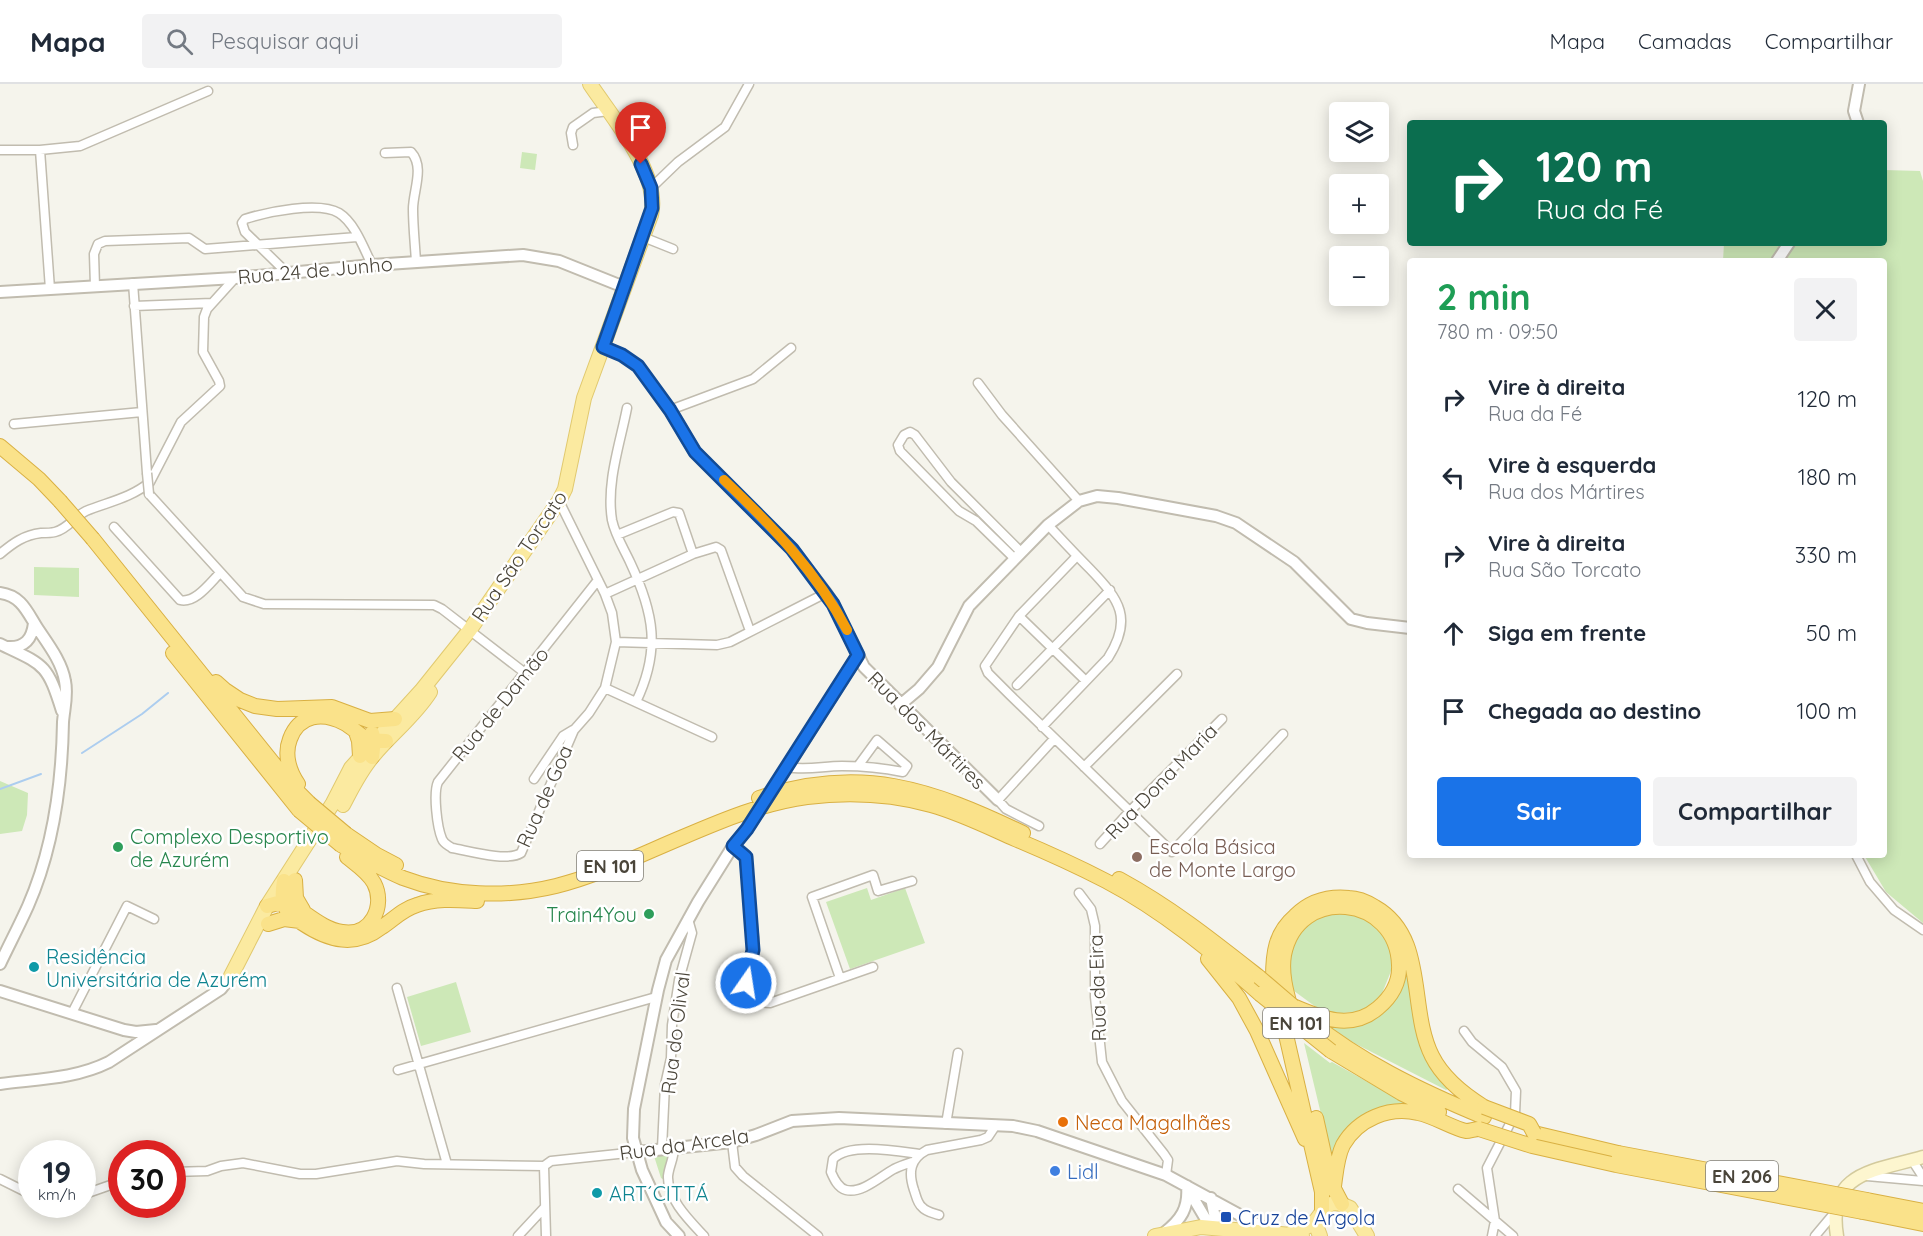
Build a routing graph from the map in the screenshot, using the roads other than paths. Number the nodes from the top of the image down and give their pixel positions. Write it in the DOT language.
graph roads {
  1 [pos="590,84"];
  2 [pos="749,84"];
  3 [pos="1859,84"];
  4 [pos="208,92"];
  5 [pos="608,111"];
  6 [pos="1857,120"];
  7 [pos="573,145"];
  8 [pos="0,150"];
  9 [pos="40,150"];
  10 [pos="385,153"];
  11 [pos="651,188"];
  12 [pos="357,237"];
  13 [pos="643,237"];
  14 [pos="258,245"];
  15 [pos="673,249"];
  16 [pos="416,262"];
  17 [pos="372,265"];
  18 [pos="286,272"];
  19 [pos="235,278"];
  20 [pos="133,284"];
  21 [pos="95,286"];
  22 [pos="624,287"];
  23 [pos="50,289"];
  24 [pos="0,292"];
  25 [pos="212,303"];
  26 [pos="134,306"];
  27 [pos="603,347"];
  28 [pos="791,348"];
  29 [pos="978,383"];
  30 [pos="627,408"];
  31 [pos="670,410"];
  32 [pos="142,412"];
  33 [pos="14,424"];
  34 [pos="0,446"];
  35 [pos="0,456"];
  36 [pos="559,501"];
  37 [pos="1079,501"];
  38 [pos="57,504"];
  39 [pos="1048,525"];
  40 [pos="114,526"];
  41 [pos="618,535"];
  42 [pos="91,542"];
  43 [pos="0,554"];
  44 [pos="693,554"];
  45 [pos="1018,556"];
  46 [pos="1077,556"];
  47 [pos="220,573"];
  48 [pos="638,579"];
  49 [pos="597,580"];
  50 [pos="1110,590"];
  51 [pos="0,593"];
  52 [pos="826,593"];
  53 [pos="605,594"];
  54 [pos="1019,616"];
  55 [pos="34,623"];
  56 [pos="1407,628"];
  57 [pos="469,631"];
  58 [pos="750,631"];
  59 [pos="616,642"];
  60 [pos="653,643"];
  61 [pos="2,646"];
  62 [pos="1053,648"];
  63 [pos="455,649"];
  64 [pos="858,655"];
  65 [pos="199,670"];
  66 [pos="525,673"];
  67 [pos="1177,674"];
  68 [pos="1086,681"];
  69 [pos="1017,685"];
  70 [pos="605,688"];
  71 [pos="636,702"];
  72 [pos="900,705"];
  73 [pos="63,714"];
  74 [pos="395,718"];
  75 [pos="1222,719"];
  76 [pos="357,725"];
  77 [pos="1042,727"];
  78 [pos="574,730"];
  79 [pos="1283,734"];
  80 [pos="712,737"];
  81 [pos="1054,739"];
  82 [pos="380,741"];
  83 [pos="366,756"];
  84 [pos="787,766"];
  85 [pos="858,766"];
  86 [pos="1084,767"];
  87 [pos="534,779"];
  88 [pos="998,800"];
  89 [pos="304,807"];
  90 [pos="1130,811"];
  91 [pos="1039,826"];
  92 [pos="343,839"];
  93 [pos="442,840"];
  94 [pos="1100,844"];
  95 [pos="733,846"];
  96 [pos="1858,858"];
  97 [pos="585,877"];
  98 [pos="290,881"];
  99 [pos="912,881"];
  100 [pos="1079,893"];
  101 [pos="282,902"];
  102 [pos="267,906"];
  103 [pos="302,916"];
  104 [pos="688,919"];
  105 [pos="154,920"];
  106 [pos="268,924"];
  107 [pos="1182,929"];
  108 [pos="1923,930"];
  109 [pos="0,964"];
  110 [pos="873,967"];
  111 [pos="231,976"];
  112 [pos="840,978"];
  113 [pos="397,988"];
  114 [pos="0,991"];
  115 [pos="656,997"];
  116 [pos="72,1013"];
  117 [pos="1317,1022"];
  118 [pos="124,1030"];
  119 [pos="157,1030"];
  120 [pos="1464,1031"];
  121 [pos="126,1050"];
  122 [pos="1331,1051"];
  123 [pos="958,1053"];
  124 [pos="418,1064"];
  125 [pos="398,1070"];
  126 [pos="0,1084"];
  127 [pos="1482,1118"];
  128 [pos="945,1124"];
  129 [pos="996,1125"];
  130 [pos="732,1142"];
  131 [pos="662,1148"];
  132 [pos="674,1148"];
  133 [pos="637,1152"];
  134 [pos="919,1154"];
  135 [pos="1913,1159"];
  136 [pos="912,1162"];
  137 [pos="447,1164"];
  138 [pos="1315,1164"];
  139 [pos="544,1166"];
  140 [pos="186,1172"];
  141 [pos="1166,1174"];
  142 [pos="1857,1176"];
  143 [pos="1923,1177"];
  144 [pos="0,1179"];
  145 [pos="1911,1180"];
  146 [pos="1923,1182"];
  147 [pos="1187,1186"];
  148 [pos="18,1188"];
  149 [pos="1334,1188"];
  150 [pos="1458,1189"];
  151 [pos="1211,1198"];
  152 [pos="1342,1204"];
  153 [pos="1865,1206"];
  154 [pos="545,1207"];
  155 [pos="1836,1211"];
  156 [pos="1923,1211"];
  157 [pos="939,1215"];
  158 [pos="1319,1215"];
  159 [pos="1495,1221"];
  160 [pos="1357,1222"];
  161 [pos="1923,1224"];
  162 [pos="1211,1228"];
  163 [pos="1271,1232"];
  164 [pos="1160,1234"];
  165 [pos="1296,1235"];
  166 [pos="518,1236"];
  167 [pos="546,1236"];
  168 [pos="679,1236"];
  169 [pos="704,1236"];
  170 [pos="818,1236"];
  171 [pos="1320,1236"];
  172 [pos="1353,1236"];
  173 [pos="1367,1236"];
  174 [pos="1492,1236"];
  175 [pos="1513,1236"];
  176 [pos="1815,1236"];
  177 [pos="1837,1236"];
  1 -- 5 [label="main road"];
  2 -- 11 [label="street"];
  3 -- 6 [label="street"];
  4 -- 9 [label="street"];
  5 -- 7 [label="street"];
  5 -- 11 [label="main road"];
  8 -- 9 [label="street"];
  9 -- 23 [label="street"];
  10 -- 16 [label="street"];
  11 -- 13 [label="main road, Rua São Torcato"];
  12 -- 14 [label="street"];
  12 -- 14 [label="street"];
  12 -- 17 [label="street"];
  13 -- 15 [label="street"];
  13 -- 22 [label="main road, Rua São Torcato"];
  14 -- 18 [label="street"];
  14 -- 21 [label="street"];
  16 -- 17 [label="street, Rua 24 de Junho"];
  16 -- 22 [label="street, Rua 24 de Junho"];
  17 -- 18 [label="street, Rua 24 de Junho"];
  18 -- 19 [label="street, Rua 24 de Junho"];
  19 -- 20 [label="street, Rua 24 de Junho"];
  19 -- 25 [label="street"];
  20 -- 21 [label="street, Rua 24 de Junho"];
  20 -- 26 [label="street"];
  21 -- 23 [label="street, Rua 24 de Junho"];
  22 -- 27 [label="main road, Rua São Torcato"];
  23 -- 24 [label="street, Rua 24 de Junho"];
  25 -- 26 [label="street"];
  25 -- 43 [label="street"];
  26 -- 32 [label="street"];
  27 -- 31 [label="street, Rua dos Mártires"];
  27 -- 36 [label="main road, Rua São Torcato"];
  28 -- 31 [label="street"];
  29 -- 37 [label="street"];
  30 -- 41 [label="street"];
  31 -- 52 [label="street, Rua dos Mártires"];
  32 -- 33 [label="street"];
  32 -- 47 [label="street, bridge"];
  34 -- 38 [label="highway, EN 101"];
  35 -- 38 [label="highway, EN 101"];
  36 -- 49 [label="street, Rua de Goa"];
  36 -- 57 [label="main road, Rua São Torcato"];
  37 -- 39 [label="street"];
  37 -- 56 [label="street"];
  38 -- 42 [label="highway, EN 101, bridge"];
  39 -- 45 [label="street"];
  39 -- 46 [label="street"];
  40 -- 47 [label="street"];
  41 -- 44 [label="street"];
  41 -- 48 [label="street"];
  42 -- 65 [label="highway, EN 101"];
  42 -- 89 [label="highway, EN 101"];
  44 -- 48 [label="street"];
  44 -- 58 [label="street"];
  45 -- 45 [label="street"];
  45 -- 72 [label="street"];
  46 -- 50 [label="street"];
  46 -- 54 [label="street"];
  47 -- 57 [label="street"];
  48 -- 53 [label="street"];
  48 -- 60 [label="street"];
  49 -- 53 [label="street, Rua de Goa"];
  49 -- 66 [label="street, Rua de Damão"];
  50 -- 62 [label="street"];
  50 -- 68 [label="street"];
  51 -- 55 [label="street"];
  52 -- 58 [label="street"];
  52 -- 64 [label="street, Rua dos Mártires"];
  53 -- 59 [label="street, Rua de Goa"];
  54 -- 62 [label="street"];
  54 -- 77 [label="street"];
  55 -- 61 [label="street"];
  55 -- 73 [label="street"];
  57 -- 63 [label="main road, Rua São Torcato"];
  57 -- 66 [label="street"];
  58 -- 60 [label="street"];
  59 -- 60 [label="street"];
  59 -- 70 [label="street, Rua de Goa"];
  60 -- 71 [label="street"];
  61 -- 73 [label="street"];
  62 -- 68 [label="street"];
  62 -- 69 [label="street"];
  63 -- 74 [label="main road, Rua São Torcato"];
  63 -- 82 [label="main road, Rua São Torcato"];
  64 -- 72 [label="street, Rua dos Mártires"];
  64 -- 84 [label="street"];
  65 -- 76 [label="highway"];
  65 -- 89 [label="highway, EN 101"];
  66 -- 93 [label="street, Rua de Damão"];
  67 -- 86 [label="street"];
  68 -- 77 [label="street"];
  70 -- 71 [label="street"];
  70 -- 78 [label="street, Rua de Goa"];
  71 -- 80 [label="street"];
  72 -- 88 [label="street, Rua dos Mártires"];
  73 -- 109 [label="street"];
  74 -- 76 [label="highway"];
  74 -- 82 [label="main road, Rua São Torcato"];
  75 -- 90 [label="street, Rua Dona Maria"];
  76 -- 82 [label="highway"];
  76 -- 83 [label="highway"];
  76 -- 89 [label="highway"];
  77 -- 81 [label="street"];
  78 -- 87 [label="street, Rua de Goa"];
  78 -- 93 [label="street, Rua de Goa"];
  79 -- 90 [label="street"];
  81 -- 86 [label="street"];
  81 -- 88 [label="street"];
  82 -- 83 [label="main road, Rua São Torcato"];
  83 -- 98 [label="main road, Rua São Torcato"];
  84 -- 85 [label="street"];
  84 -- 95 [label="street, bridge"];
  85 -- 85 [label="street"];
  86 -- 90 [label="street"];
  88 -- 91 [label="street, Rua dos Mártires"];
  89 -- 92 [label="highway, EN 101, bridge"];
  90 -- 94 [label="street, Rua Dona Maria"];
  92 -- 97 [label="highway, EN 101"];
  92 -- 103 [label="highway"];
  92 -- 117 [label="highway, EN 101, bridge"];
  95 -- 104 [label="street"];
  95 -- 112 [label="street"];
  96 -- 108 [label="street"];
  97 -- 103 [label="highway"];
  97 -- 107 [label="highway, EN 101"];
  98 -- 101 [label="highway"];
  98 -- 102 [label="main road, Rua São Torcato"];
  98 -- 103 [label="highway"];
  99 -- 112 [label="street"];
  100 -- 141 [label="street, Rua da Eira"];
  101 -- 102 [label="highway"];
  101 -- 103 [label="highway"];
  101 -- 106 [label="main road, Rua São Torcato"];
  102 -- 111 [label="main road, Rua São Torcato"];
  103 -- 106 [label="highway"];
  104 -- 115 [label="street"];
  104 -- 131 [label="street, Rua do Olival"];
  105 -- 116 [label="street"];
  106 -- 111 [label="main road, Rua São Torcato"];
  107 -- 122 [label="highway, EN 101, bridge"];
  107 -- 138 [label="highway"];
  110 -- 112 [label="street"];
  111 -- 119 [label="street, Rua São Torcato"];
  113 -- 124 [label="street"];
  114 -- 116 [label="street"];
  115 -- 124 [label="street"];
  115 -- 133 [label="street"];
  116 -- 118 [label="street"];
  117 -- 127 [label="highway, EN 206"];
  117 -- 149 [label="highway"];
  118 -- 119 [label="street"];
  118 -- 121 [label="street"];
  119 -- 121 [label="street, Rua São Torcato"];
  120 -- 159 [label="street"];
  121 -- 126 [label="street, Rua São Torcato"];
  122 -- 127 [label="highway, EN 206"];
  123 -- 128 [label="street"];
  124 -- 125 [label="street"];
  124 -- 137 [label="street"];
  127 -- 138 [label="highway"];
  127 -- 149 [label="highway"];
  127 -- 153 [label="highway, EN 206, bridge"];
  127 -- 153 [label="highway, EN 206, bridge"];
  128 -- 129 [label="street, Rua da Arcela"];
  128 -- 130 [label="street, Rua da Arcela"];
  129 -- 134 [label="street"];
  129 -- 141 [label="street, Rua da Arcela"];
  130 -- 132 [label="street, Rua da Arcela"];
  130 -- 170 [label="street"];
  131 -- 132 [label="street, Rua da Arcela"];
  131 -- 133 [label="street, Rua da Arcela"];
  132 -- 169 [label="street"];
  133 -- 139 [label="street, Rua da Arcela"];
  133 -- 168 [label="street"];
  134 -- 136 [label="street"];
  134 -- 136 [label="street"];
  135 -- 142 [label="main road"];
  135 -- 143 [label="street"];
  135 -- 145 [label="street"];
  136 -- 157 [label="street"];
  137 -- 139 [label="street, Rua da Arcela"];
  137 -- 140 [label="street, Rua da Arcela"];
  138 -- 158 [label="highway"];
  139 -- 154 [label="street"];
  141 -- 147 [label="street, Rua da Arcela"];
  142 -- 145 [label="street"];
  142 -- 155 [label="main road"];
  144 -- 148 [label="street"];
  145 -- 146 [label="street"];
  147 -- 151 [label="street, Rua da Arcela"];
  147 -- 162 [label="street"];
  147 -- 164 [label="street"];
  149 -- 152 [label="highway"];
  150 -- 159 [label="street"];
  151 -- 162 [label="street"];
  151 -- 163 [label="street, Rua da Arcela"];
  152 -- 158 [label="main road"];
  152 -- 160 [label="main road"];
  153 -- 156 [label="highway, EN 206"];
  153 -- 161 [label="highway, EN 206"];
  154 -- 166 [label="street"];
  154 -- 167 [label="street"];
  155 -- 176 [label="street"];
  155 -- 177 [label="main road"];
  158 -- 165 [label="main road"];
  158 -- 171 [label="main road"];
  159 -- 174 [label="street"];
  159 -- 175 [label="street"];
  160 -- 172 [label="main road"];
  160 -- 173 [label="main road"];
  162 -- 163 [label="main road"];
  162 -- 164 [label="main road"];
  163 -- 165 [label="main road"];
}
